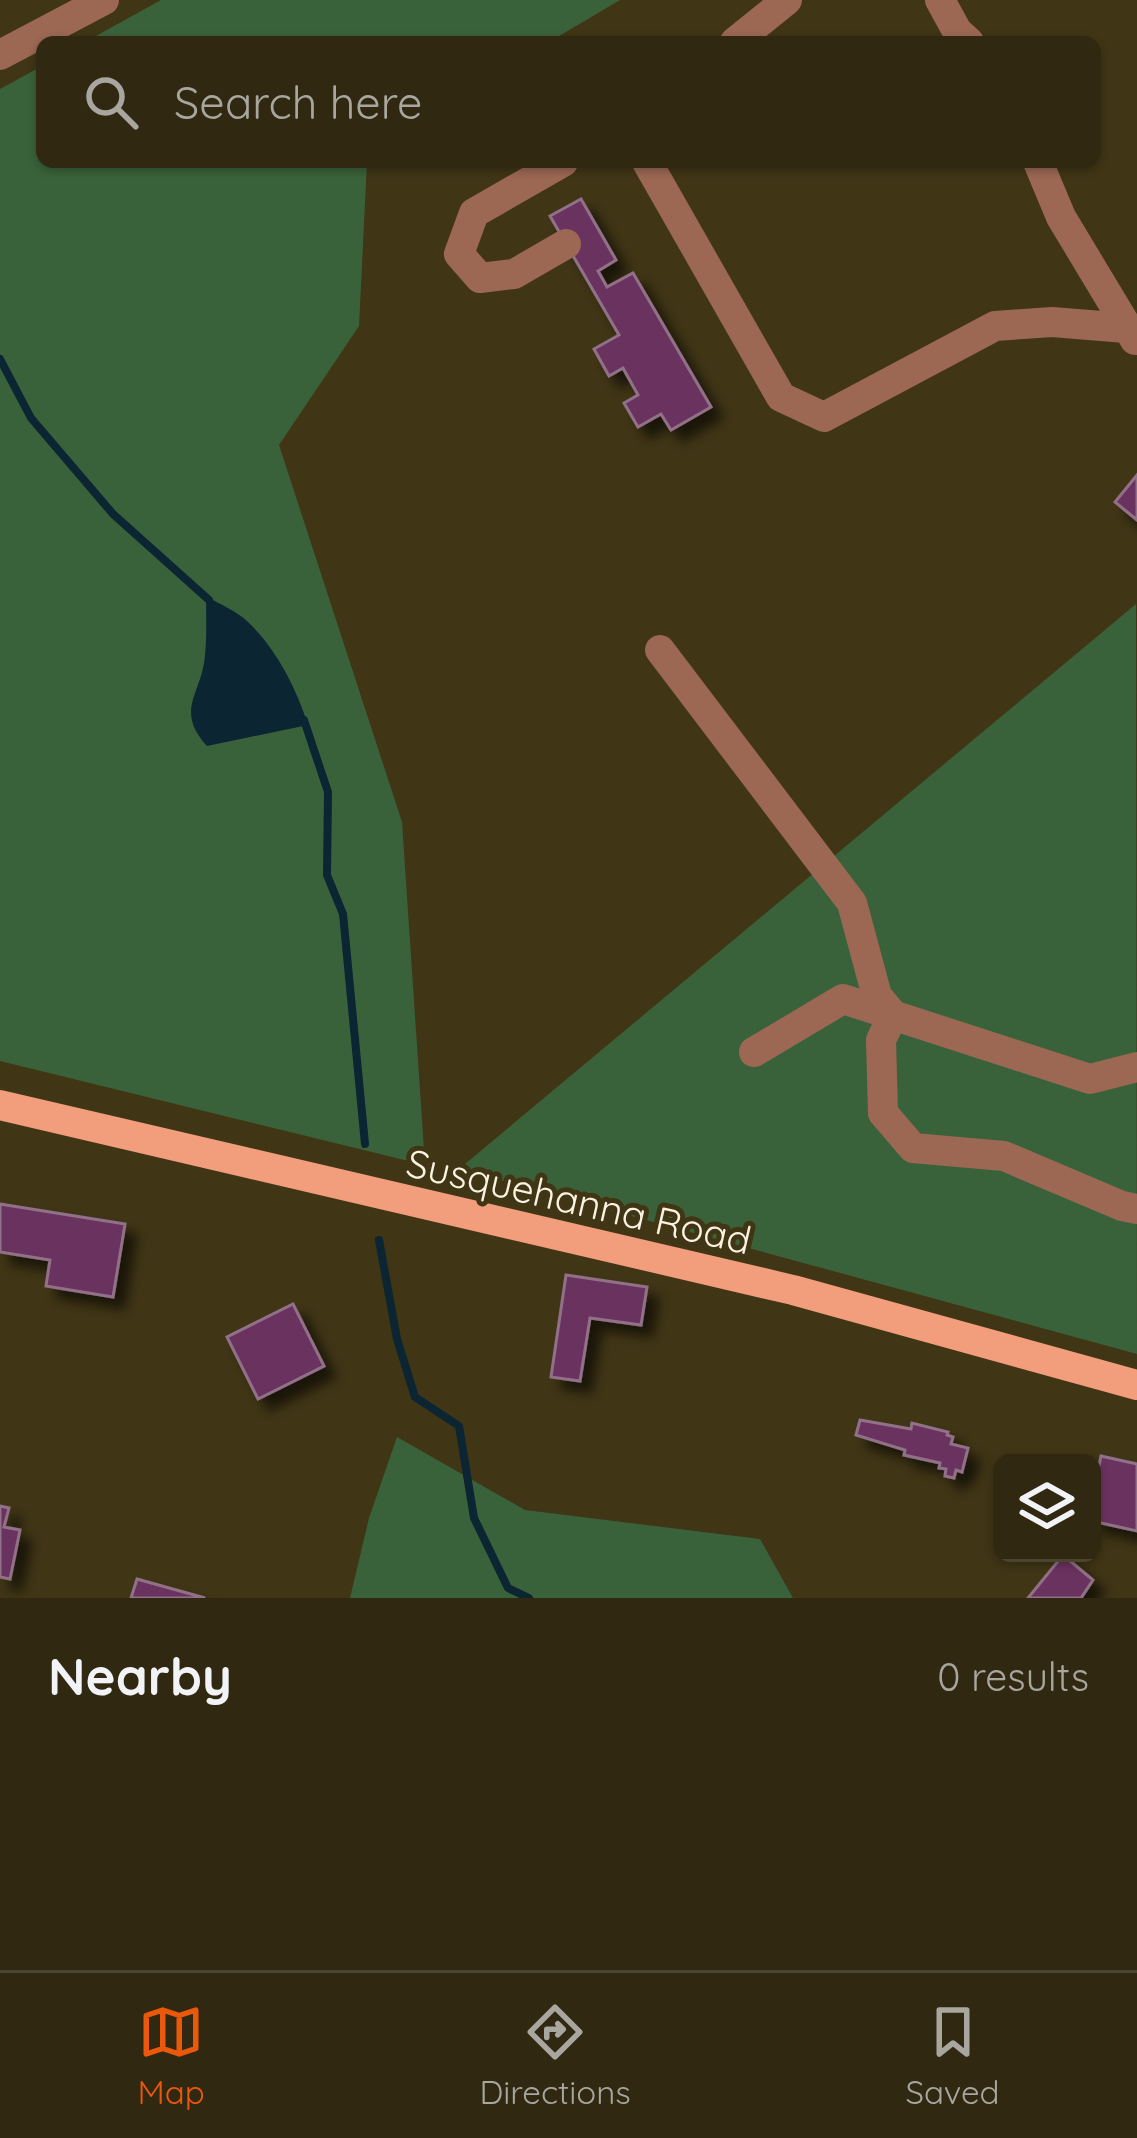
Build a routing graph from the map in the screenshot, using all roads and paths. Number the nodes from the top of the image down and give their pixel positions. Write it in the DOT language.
graph roads {
  1 [pos="104,0"];
  2 [pos="787,0"];
  3 [pos="940,0"];
  4 [pos="742,36"];
  5 [pos="962,36"];
  6 [pos="0,55"];
  7 [pos="553,168"];
  8 [pos="650,168"];
  9 [pos="1041,168"];
  10 [pos="566,244"];
  11 [pos="1131,335"];
  12 [pos="660,650"];
  13 [pos="893,1015"];
  14 [pos="754,1052"];
  15 [pos="1137,1067"];
  16 [pos="0,1105"];
  17 [pos="1137,1209"];
  18 [pos="1137,1385"];
  1 -- 6 [label="street"];
  2 -- 4 [label="street"];
  3 -- 5 [label="street"];
  7 -- 10 [label="street"];
  8 -- 11 [label="street"];
  9 -- 11 [label="street"];
  12 -- 13 [label="street"];
  13 -- 14 [label="street"];
  13 -- 15 [label="street"];
  13 -- 17 [label="street"];
  16 -- 18 [label="main road, Susquehanna Road"];
}
